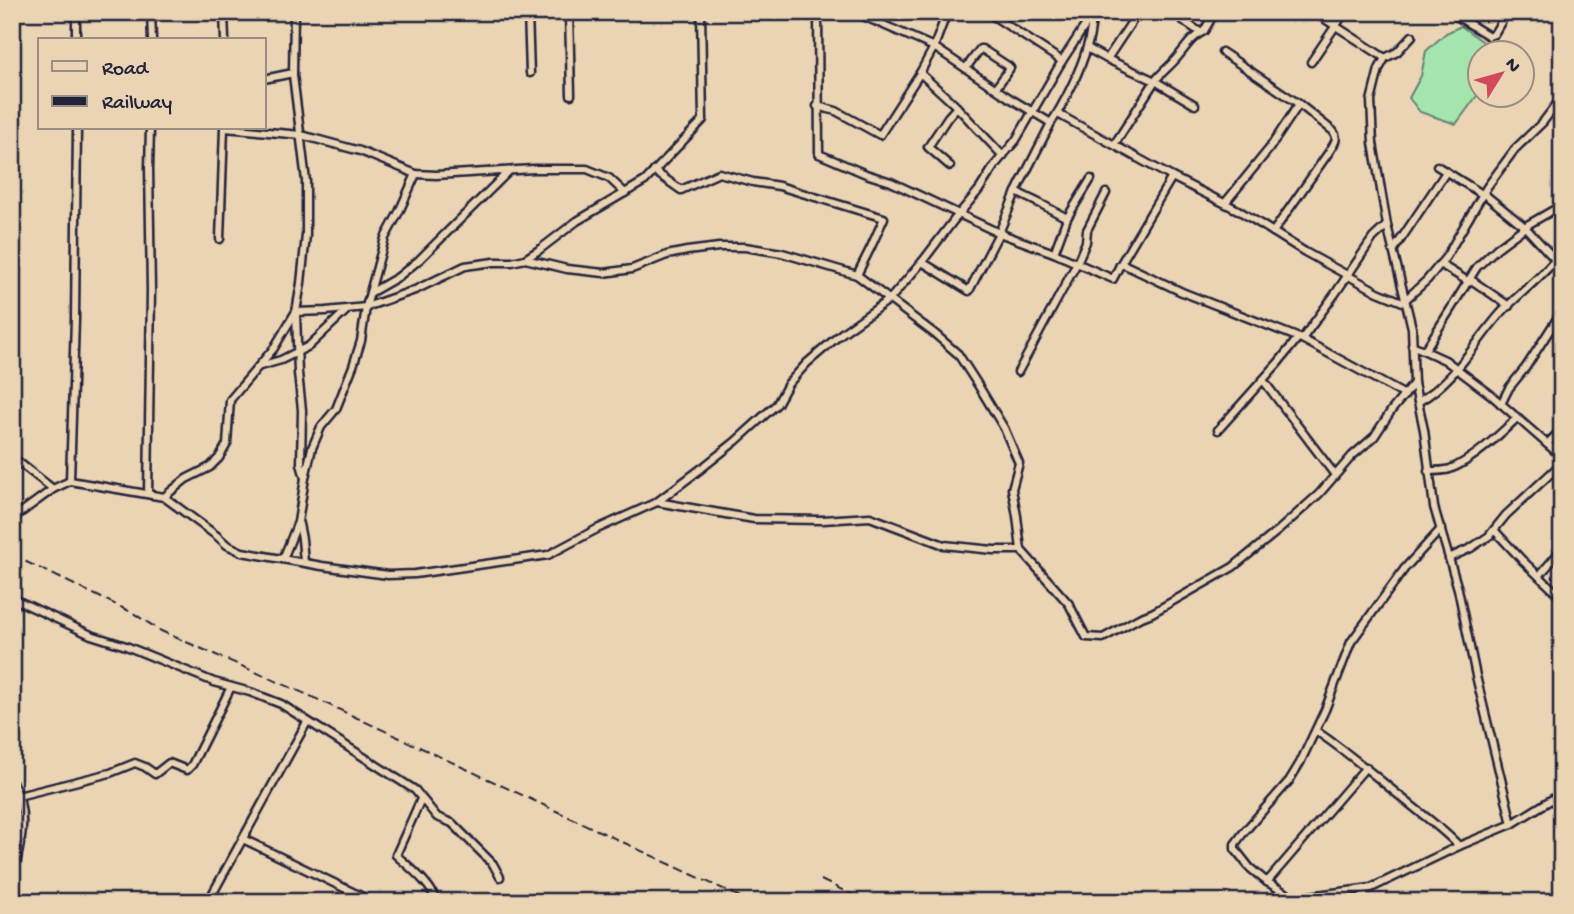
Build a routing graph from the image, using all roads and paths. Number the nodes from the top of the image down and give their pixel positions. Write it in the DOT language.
graph roads {
  1 [pos="76,12"];
  2 [pos="151,12"];
  3 [pos="224,12"];
  4 [pos="294,12"];
  5 [pos="528,12"];
  6 [pos="569,12"];
  7 [pos="701,12"];
  8 [pos="818,12"];
  9 [pos="854,12"];
  10 [pos="947,12"];
  11 [pos="987,12"];
  12 [pos="1174,12"];
  13 [pos="1215,12"];
  14 [pos="1314,12"];
  15 [pos="1345,12"];
  16 [pos="1453,12"];
  17 [pos="1507,12"];
  18 [pos="1094,13"];
  19 [pos="1138,14"];
  20 [pos="1335,27"];
  21 [pos="1200,32"];
  22 [pos="1412,36"];
  23 [pos="76,38"];
  24 [pos="152,38"];
  25 [pos="225,38"];
  26 [pos="934,47"];
  27 [pos="1087,48"];
  28 [pos="1222,52"];
  29 [pos="1385,58"];
  30 [pos="1107,60"];
  31 [pos="1062,61"];
  32 [pos="1311,62"];
  33 [pos="966,68"];
  34 [pos="293,73"];
  35 [pos="530,73"];
  36 [pos="920,74"];
  37 [pos="266,79"];
  38 [pos="1155,81"];
  39 [pos="996,88"];
  40 [pos="571,95"];
  41 [pos="1562,97"];
  42 [pos="1298,104"];
  43 [pos="1195,105"];
  44 [pos="817,106"];
  45 [pos="1555,106"];
  46 [pos="957,107"];
  47 [pos="1562,111"];
  48 [pos="1033,113"];
  49 [pos="1058,114"];
  50 [pos="1051,123"];
  51 [pos="77,130"];
  52 [pos="150,130"];
  53 [pos="225,130"];
  54 [pos="247,130"];
  55 [pos="301,135"];
  56 [pos="1114,145"];
  57 [pos="1003,156"];
  58 [pos="950,166"];
  59 [pos="1437,166"];
  60 [pos="654,171"];
  61 [pos="508,172"];
  62 [pos="1446,172"];
  63 [pos="416,174"];
  64 [pos="1172,177"];
  65 [pos="1091,179"];
  66 [pos="1016,192"];
  67 [pos="625,193"];
  68 [pos="1106,193"];
  69 [pos="1482,194"];
  70 [pos="1225,203"];
  71 [pos="1562,205"];
  72 [pos="959,214"];
  73 [pos="1067,218"];
  74 [pos="1387,225"];
  75 [pos="1525,227"];
  76 [pos="1273,232"];
  77 [pos="999,233"];
  78 [pos="219,239"];
  79 [pos="1393,251"];
  80 [pos="1054,254"];
  81 [pos="525,259"];
  82 [pos="1555,260"];
  83 [pos="922,262"];
  84 [pos="1077,263"];
  85 [pos="1440,264"];
  86 [pos="1120,265"];
  87 [pos="1562,267"];
  88 [pos="857,275"];
  89 [pos="1346,275"];
  90 [pos="1470,280"];
  91 [pos="370,293"];
  92 [pos="890,299"];
  93 [pos="1405,302"];
  94 [pos="1509,306"];
  95 [pos="366,307"];
  96 [pos="348,309"];
  97 [pos="1562,311"];
  98 [pos="296,312"];
  99 [pos="1300,339"];
  100 [pos="1412,345"];
  101 [pos="1425,350"];
  102 [pos="298,352"];
  103 [pos="260,366"];
  104 [pos="1458,369"];
  105 [pos="1018,372"];
  106 [pos="1263,380"];
  107 [pos="1414,383"];
  108 [pos="1405,395"];
  109 [pos="1418,402"];
  110 [pos="1501,404"];
  111 [pos="1517,418"];
  112 [pos="1562,429"];
  113 [pos="1218,430"];
  114 [pos="1547,444"];
  115 [pos="12,457"];
  116 [pos="1562,457"];
  117 [pos="1562,463"];
  118 [pos="1428,471"];
  119 [pos="1335,475"];
  120 [pos="305,478"];
  121 [pos="70,481"];
  122 [pos="54,489"];
  123 [pos="148,494"];
  124 [pos="164,497"];
  125 [pos="657,502"];
  126 [pos="12,519"];
  127 [pos="298,523"];
  128 [pos="1441,529"];
  129 [pos="1494,530"];
  130 [pos="1021,550"];
  131 [pos="1562,550"];
  132 [pos="1449,558"];
  133 [pos="283,559"];
  134 [pos="304,562"];
  135 [pos="1539,576"];
  136 [pos="12,598"];
  137 [pos="1562,598"];
  138 [pos="231,687"];
  139 [pos="307,722"];
  140 [pos="1316,732"];
  141 [pos="1366,767"];
  142 [pos="12,782"];
  143 [pos="1562,793"];
  144 [pos="18,796"];
  145 [pos="421,799"];
  146 [pos="1512,824"];
  147 [pos="243,839"];
  148 [pos="1460,846"];
  149 [pos="500,877"];
  150 [pos="12,882"];
  151 [pos="1267,882"];
  152 [pos="208,902"];
  153 [pos="373,902"];
  154 [pos="436,902"];
  1 -- 23 [label="street"];
  2 -- 24 [label="street"];
  3 -- 25 [label="street"];
  4 -- 34 [label="street"];
  5 -- 35 [label="street"];
  6 -- 40 [label="street"];
  7 -- 60 [label="street"];
  8 -- 44 [label="street"];
  9 -- 26 [label="street"];
  10 -- 26 [label="street"];
  11 -- 31 [label="street"];
  12 -- 21 [label="street"];
  13 -- 21 [label="street"];
  14 -- 20 [label="street"];
  15 -- 20 [label="street"];
  16 -- 17 [label="street"];
  18 -- 27 [label="street"];
  18 -- 31 [label="street"];
  19 -- 30 [label="street"];
  20 -- 29 [label="street"];
  20 -- 32 [label="street"];
  21 -- 38 [label="street"];
  22 -- 29 [label="street"];
  26 -- 33 [label="street"];
  26 -- 36 [label="street"];
  27 -- 30 [label="street"];
  27 -- 49 [label="street"];
  28 -- 42 [label="street"];
  29 -- 74 [label="street"];
  30 -- 38 [label="street"];
  31 -- 48 [label="street"];
  33 -- 39 [label="street"];
  33 -- 39 [label="street"];
  34 -- 37 [label="street"];
  34 -- 55 [label="street"];
  36 -- 44 [label="street"];
  36 -- 46 [label="street"];
  38 -- 43 [label="street"];
  38 -- 56 [label="street"];
  39 -- 48 [label="street"];
  41 -- 45 [label="street"];
  42 -- 70 [label="street"];
  42 -- 76 [label="street"];
  44 -- 72 [label="street"];
  45 -- 47 [label="street"];
  45 -- 69 [label="street"];
  46 -- 57 [label="street"];
  46 -- 58 [label="street"];
  48 -- 50 [label="street"];
  48 -- 57 [label="street"];
  49 -- 50 [label="street"];
  49 -- 56 [label="street"];
  50 -- 66 [label="street"];
  51 -- 121 [label="street"];
  52 -- 123 [label="street"];
  53 -- 78 [label="street"];
  54 -- 55 [label="street"];
  55 -- 63 [label="street"];
  55 -- 98 [label="street"];
  56 -- 64 [label="street"];
  57 -- 72 [label="street"];
  59 -- 62 [label="street"];
  60 -- 67 [label="street"];
  60 -- 88 [label="street"];
  61 -- 63 [label="street"];
  61 -- 67 [label="street"];
  61 -- 91 [label="street"];
  62 -- 69 [label="street"];
  62 -- 79 [label="street"];
  63 -- 91 [label="street"];
  64 -- 70 [label="street"];
  64 -- 86 [label="street"];
  65 -- 73 [label="street"];
  66 -- 73 [label="street"];
  66 -- 77 [label="street"];
  67 -- 81 [label="street"];
  68 -- 84 [label="street"];
  69 -- 75 [label="street"];
  69 -- 85 [label="street"];
  70 -- 76 [label="street"];
  71 -- 75 [label="street"];
  72 -- 77 [label="street"];
  72 -- 83 [label="street"];
  73 -- 80 [label="street"];
  74 -- 79 [label="street"];
  74 -- 89 [label="street"];
  75 -- 82 [label="street"];
  75 -- 90 [label="street"];
  76 -- 89 [label="street"];
  77 -- 80 [label="street"];
  77 -- 83 [label="street"];
  79 -- 93 [label="street"];
  80 -- 84 [label="street"];
  81 -- 88 [label="street"];
  81 -- 95 [label="street"];
  82 -- 87 [label="street"];
  82 -- 94 [label="street"];
  83 -- 92 [label="street"];
  84 -- 86 [label="street"];
  84 -- 105 [label="street"];
  85 -- 90 [label="street"];
  85 -- 93 [label="street"];
  86 -- 99 [label="street"];
  88 -- 92 [label="street"];
  89 -- 93 [label="street"];
  89 -- 99 [label="street"];
  90 -- 94 [label="street"];
  90 -- 101 [label="street"];
  91 -- 95 [label="street"];
  92 -- 125 [label="street"];
  92 -- 130 [label="street"];
  93 -- 100 [label="street"];
  94 -- 104 [label="street"];
  95 -- 96 [label="street"];
  95 -- 120 [label="street"];
  96 -- 98 [label="street"];
  96 -- 102 [label="street"];
  97 -- 110 [label="street"];
  98 -- 102 [label="street"];
  98 -- 103 [label="street"];
  99 -- 106 [label="street"];
  99 -- 108 [label="street"];
  100 -- 101 [label="street"];
  100 -- 107 [label="street"];
  101 -- 104 [label="street"];
  102 -- 103 [label="street"];
  102 -- 120 [label="street"];
  103 -- 124 [label="street"];
  104 -- 109 [label="street"];
  104 -- 110 [label="street"];
  106 -- 113 [label="street"];
  106 -- 119 [label="street"];
  107 -- 108 [label="street"];
  107 -- 109 [label="street"];
  108 -- 119 [label="street"];
  109 -- 118 [label="street"];
  110 -- 111 [label="street"];
  111 -- 114 [label="street"];
  111 -- 118 [label="street"];
  112 -- 114 [label="street"];
  114 -- 116 [label="street"];
  115 -- 122 [label="street"];
  117 -- 129 [label="street"];
  118 -- 128 [label="street"];
  119 -- 130 [label="street"];
  120 -- 127 [label="street"];
  121 -- 122 [label="street"];
  121 -- 123 [label="street"];
  122 -- 126 [label="street"];
  123 -- 124 [label="street"];
  124 -- 133 [label="street"];
  125 -- 130 [label="street"];
  125 -- 134 [label="street"];
  127 -- 133 [label="street"];
  127 -- 134 [label="street"];
  128 -- 132 [label="street"];
  128 -- 140 [label="street"];
  129 -- 132 [label="street"];
  129 -- 135 [label="street"];
  131 -- 135 [label="street"];
  132 -- 146 [label="street"];
  133 -- 134 [label="street"];
  135 -- 137 [label="street"];
  136 -- 138 [label="street"];
  138 -- 139 [label="street"];
  138 -- 144 [label="street"];
  139 -- 145 [label="street"];
  139 -- 147 [label="street"];
  140 -- 141 [label="street"];
  140 -- 151 [label="street"];
  141 -- 148 [label="street"];
  141 -- 151 [label="street"];
  142 -- 144 [label="street"];
  143 -- 146 [label="street"];
  144 -- 150 [label="street"];
  145 -- 149 [label="street"];
  145 -- 154 [label="street"];
  146 -- 148 [label="street"];
  147 -- 152 [label="street"];
  147 -- 153 [label="street"];
  148 -- 151 [label="street"];
}
